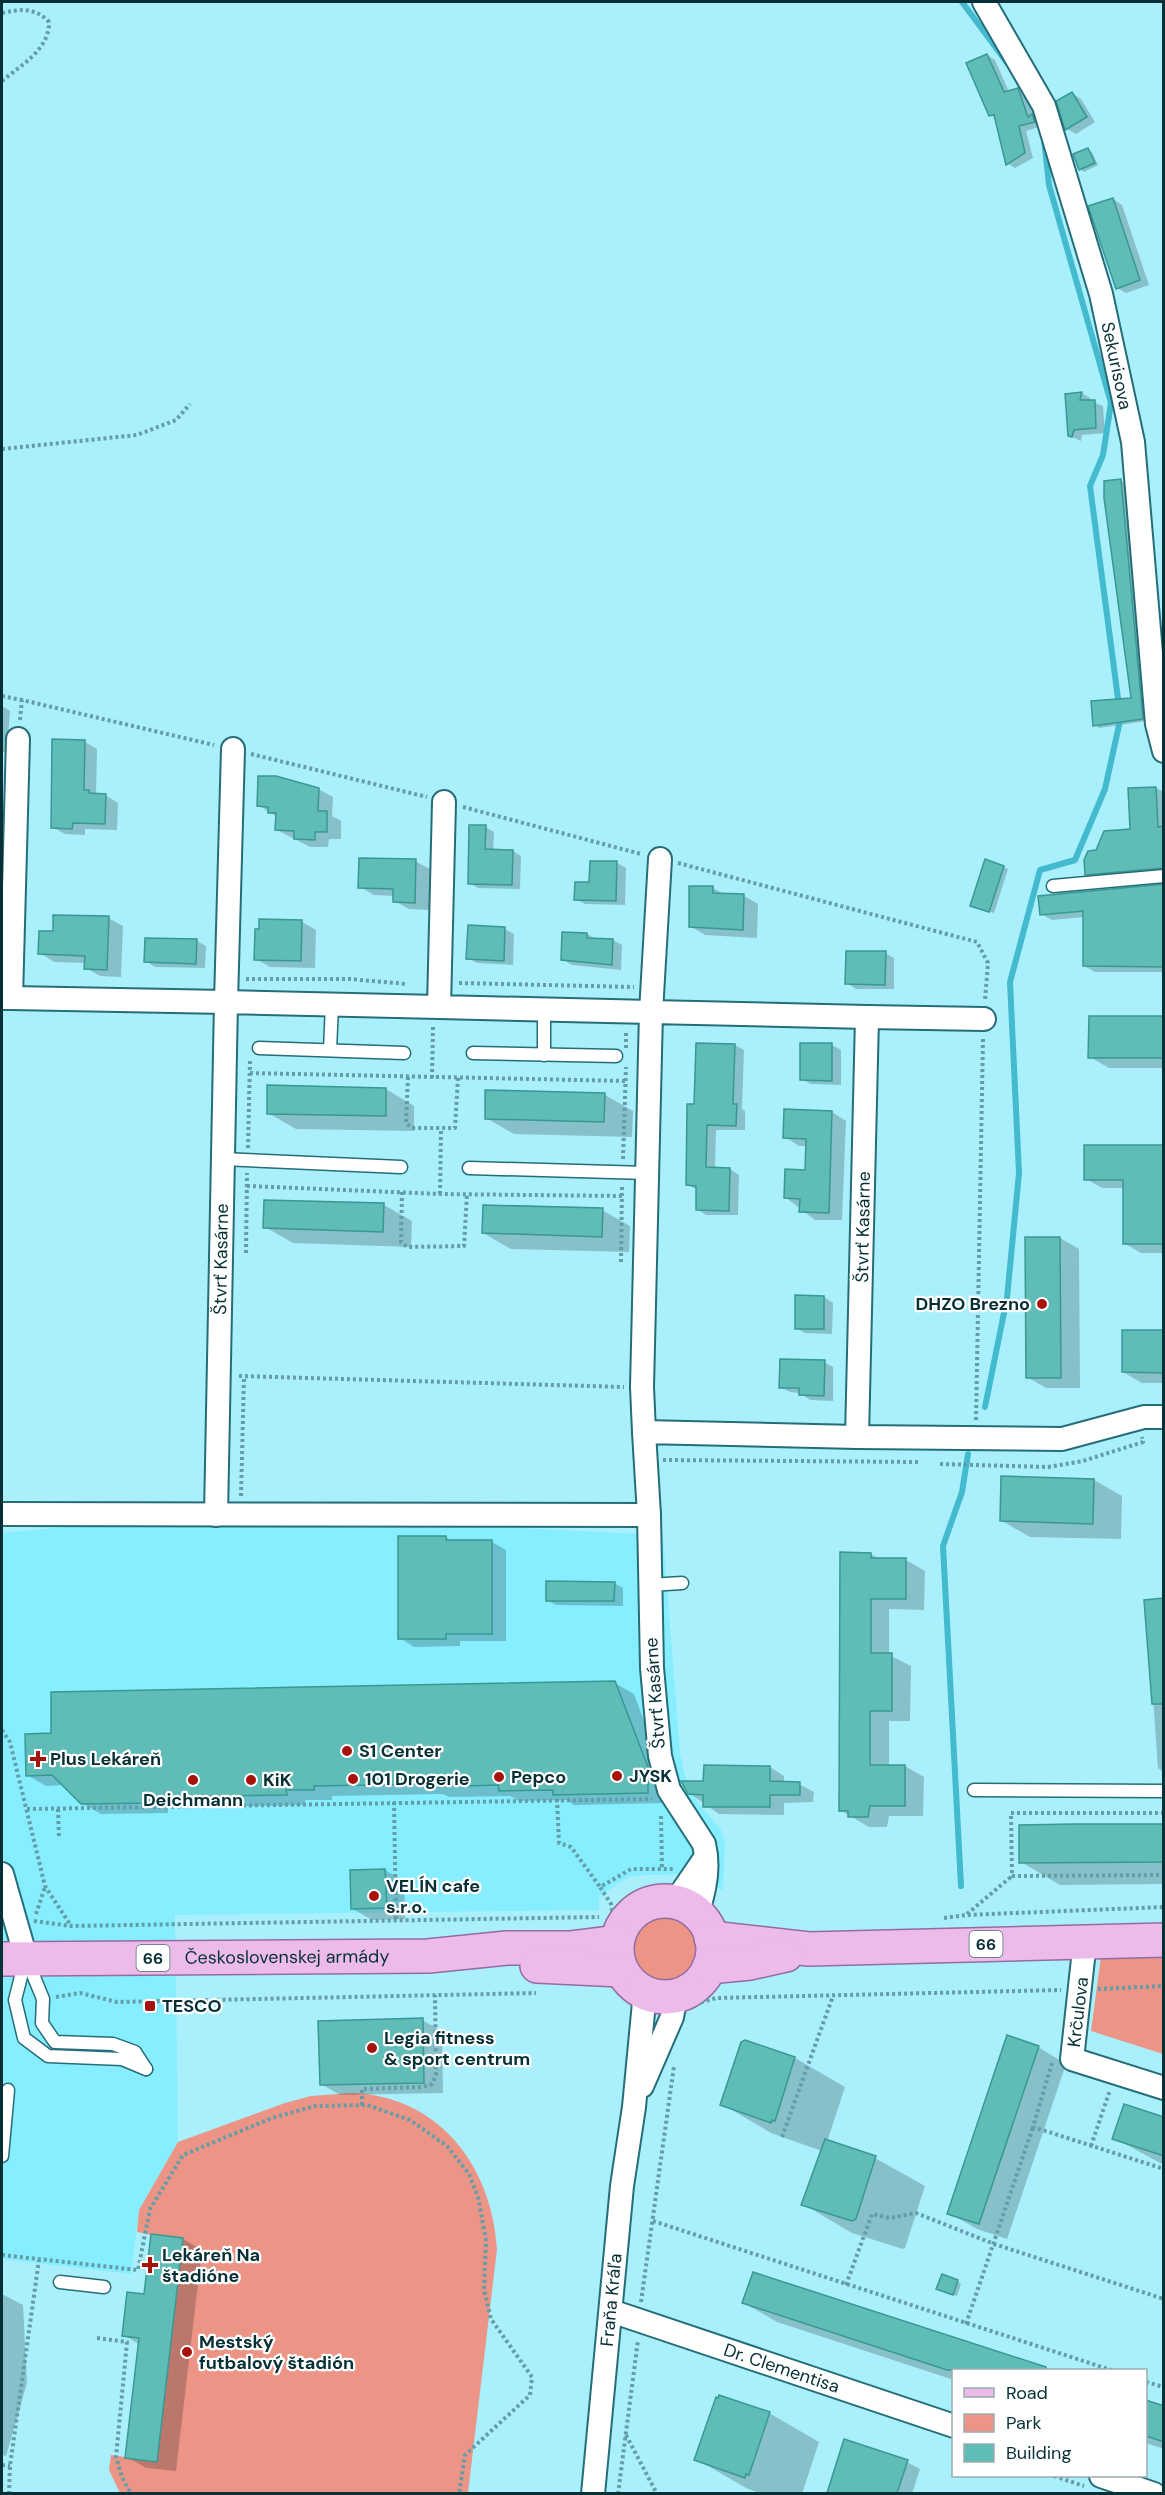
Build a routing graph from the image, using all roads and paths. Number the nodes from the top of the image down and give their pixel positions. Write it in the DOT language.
graph roads {
  1 [pos="984,2"];
  2 [pos="2,13"];
  3 [pos="2,81"];
  4 [pos="190,404"];
  5 [pos="2,449"];
  6 [pos="2,696"];
  7 [pos="22,700"];
  8 [pos="18,739"];
  9 [pos="233,749"];
  10 [pos="1164,751"];
  11 [pos="9,772"];
  12 [pos="444,802"];
  13 [pos="660,859"];
  14 [pos="1164,876"];
  15 [pos="1053,886"];
  16 [pos="6,998"];
  17 [pos="226,1002"];
  18 [pos="332,1005"];
  19 [pos="544,1010"];
  20 [pos="651,1012"];
  21 [pos="436,1013"];
  22 [pos="867,1017"];
  23 [pos="984,1019"];
  24 [pos="626,1022"];
  25 [pos="255,1050"];
  26 [pos="330,1050"];
  27 [pos="404,1053"];
  28 [pos="473,1053"];
  29 [pos="544,1055"];
  30 [pos="623,1055"];
  31 [pos="250,1073"];
  32 [pos="408,1077"];
  33 [pos="432,1078"];
  34 [pos="458,1078"];
  35 [pos="626,1081"];
  36 [pos="441,1129"];
  37 [pos="222,1159"];
  38 [pos="247,1161"];
  39 [pos="401,1167"];
  40 [pos="469,1168"];
  41 [pos="623,1172"];
  42 [pos="647,1173"];
  43 [pos="247,1186"];
  44 [pos="402,1192"];
  45 [pos="440,1194"];
  46 [pos="467,1194"];
  47 [pos="622,1196"];
  48 [pos="246,1253"];
  49 [pos="621,1262"];
  50 [pos="217,1376"];
  51 [pos="244,1376"];
  52 [pos="642,1387"];
  53 [pos="1164,1417"];
  54 [pos="976,1424"];
  55 [pos="644,1432"];
  56 [pos="857,1437"];
  57 [pos="919,1462"];
  58 [pos="660,1471"];
  59 [pos="2,1514"];
  60 [pos="216,1515"];
  61 [pos="241,1515"];
  62 [pos="649,1515"];
  63 [pos="682,1583"];
  64 [pos="650,1585"];
  65 [pos="2,1730"];
  66 [pos="974,1790"];
  67 [pos="1164,1791"];
  68 [pos="557,1799"];
  69 [pos="394,1802"];
  70 [pos="656,1805"];
  71 [pos="58,1808"];
  72 [pos="27,1809"];
  73 [pos="1164,1813"];
  74 [pos="660,1814"];
  75 [pos="59,1838"];
  76 [pos="699,1865"];
  77 [pos="662,1869"];
  78 [pos="1164,1875"];
  79 [pos="1012,1876"];
  80 [pos="2,1878"];
  81 [pos="45,1886"];
  82 [pos="600,1887"];
  83 [pos="1164,1907"];
  84 [pos="966,1915"];
  85 [pos="942,1918"];
  86 [pos="396,1920"];
  87 [pos="26,1923"];
  88 [pos="71,1926"];
  89 [pos="698,1930"];
  90 [pos="1164,1940"];
  91 [pos="1085,1941"];
  92 [pos="619,1956"];
  93 [pos="14,1958"];
  94 [pos="1164,1986"];
  95 [pos="1081,1990"];
  96 [pos="547,1993"];
  97 [pos="435,1995"];
  98 [pos="833,1996"];
  99 [pos="43,1998"];
  100 [pos="671,1999"];
  101 [pos="1055,2054"];
  102 [pos="675,2059"];
  103 [pos="1164,2088"];
  104 [pos="8,2090"];
  105 [pos="1121,2091"];
  106 [pos="362,2105"];
  107 [pos="634,2107"];
  108 [pos="1034,2127"];
  109 [pos="782,2137"];
  110 [pos="1092,2146"];
  111 [pos="2,2156"];
  112 [pos="1164,2169"];
  113 [pos="652,2221"];
  114 [pos="994,2244"];
  115 [pos="2,2255"];
  116 [pos="39,2260"];
  117 [pos="60,2282"];
  118 [pos="846,2285"];
  119 [pos="104,2287"];
  120 [pos="1164,2299"];
  121 [pos="610,2311"];
  122 [pos="639,2321"];
  123 [pos="966,2324"];
  124 [pos="97,2338"];
  125 [pos="1108,2369"];
  126 [pos="1147,2382"];
  127 [pos="1164,2388"];
  128 [pos="952,2425"];
  129 [pos="626,2434"];
  130 [pos="2,2465"];
  131 [pos="10,2466"];
  132 [pos="1107,2477"];
  133 [pos="9,2493"];
  134 [pos="131,2493"];
  135 [pos="459,2493"];
  136 [pos="593,2493"];
  137 [pos="618,2493"];
  138 [pos="657,2493"];
  139 [pos="1154,2493"];
  1 -- 10 [label="street, Sekurisova"];
  2 -- 3 [label="path"];
  4 -- 5 [label="path"];
  6 -- 7 [label="path"];
  7 -- 8 [label="path"];
  7 -- 9 [label="path"];
  8 -- 11 [label="street"];
  9 -- 12 [label="path"];
  9 -- 17 [label="street, Štvrť Kasárne"];
  11 -- 16 [label="street"];
  12 -- 13 [label="path"];
  12 -- 21 [label="street"];
  13 -- 20 [label="street"];
  13 -- 23 [label="path"];
  14 -- 15 [label="lane"];
  16 -- 17 [label="street"];
  17 -- 18 [label="street"];
  17 -- 37 [label="street, Štvrť Kasárne"];
  18 -- 21 [label="street"];
  18 -- 26 [label="lane"];
  19 -- 20 [label="street"];
  19 -- 21 [label="street"];
  19 -- 29 [label="lane"];
  20 -- 22 [label="street"];
  20 -- 42 [label="street, Štvrť Kasárne"];
  21 -- 33 [label="path"];
  22 -- 23 [label="street"];
  22 -- 56 [label="street, Štvrť Kasárne"];
  23 -- 54 [label="path"];
  24 -- 30 [label="path"];
  25 -- 26 [label="lane"];
  25 -- 31 [label="path"];
  26 -- 27 [label="lane"];
  28 -- 29 [label="lane"];
  29 -- 30 [label="lane"];
  30 -- 35 [label="path"];
  31 -- 32 [label="path"];
  31 -- 38 [label="path"];
  32 -- 33 [label="path"];
  32 -- 36 [label="path"];
  33 -- 34 [label="path"];
  34 -- 35 [label="path"];
  34 -- 36 [label="path"];
  35 -- 41 [label="path"];
  36 -- 45 [label="path"];
  37 -- 38 [label="lane"];
  37 -- 50 [label="street, Štvrť Kasárne"];
  38 -- 39 [label="lane"];
  38 -- 43 [label="path"];
  40 -- 41 [label="lane"];
  41 -- 42 [label="lane"];
  41 -- 47 [label="path"];
  42 -- 52 [label="street, Štvrť Kasárne"];
  43 -- 44 [label="path"];
  43 -- 48 [label="path"];
  44 -- 45 [label="path"];
  44 -- 46 [label="path"];
  45 -- 46 [label="path"];
  46 -- 47 [label="path"];
  47 -- 49 [label="path"];
  50 -- 51 [label="path"];
  50 -- 60 [label="street, Štvrť Kasárne"];
  51 -- 52 [label="path"];
  51 -- 61 [label="path"];
  52 -- 55 [label="street, Štvrť Kasárne"];
  53 -- 56 [label="street"];
  55 -- 56 [label="street"];
  55 -- 62 [label="street, Štvrť Kasárne"];
  57 -- 58 [label="path"];
  59 -- 60 [label="street"];
  60 -- 61 [label="street"];
  61 -- 62 [label="street"];
  62 -- 64 [label="street, Štvrť Kasárne"];
  63 -- 64 [label="lane"];
  64 -- 76 [label="street, Štvrť Kasárne"];
  65 -- 72 [label="path"];
  66 -- 67 [label="lane"];
  68 -- 69 [label="path"];
  68 -- 70 [label="path"];
  68 -- 82 [label="path"];
  69 -- 71 [label="path"];
  69 -- 86 [label="path"];
  71 -- 72 [label="path"];
  71 -- 75 [label="path"];
  72 -- 81 [label="path"];
  73 -- 79 [label="path"];
  74 -- 77 [label="path"];
  76 -- 77 [label="path"];
  76 -- 89 [label="street, Štvrť Kasárne"];
  77 -- 82 [label="path"];
  78 -- 79 [label="path"];
  79 -- 84 [label="path"];
  80 -- 87 [label="street"];
  81 -- 87 [label="path"];
  81 -- 88 [label="path"];
  82 -- 86 [label="path"];
  83 -- 84 [label="path"];
  84 -- 85 [label="path"];
  86 -- 88 [label="path"];
  87 -- 88 [label="path"];
  87 -- 93 [label="street"];
  89 -- 91 [label="main road, 66"];
  89 -- 92 [label="main road, 66"];
  89 -- 100 [label="main road"];
  90 -- 91 [label="main road, 66"];
  91 -- 95 [label="street, Krčulova"];
  92 -- 93 [label="main road, Československej armády / 66"];
  92 -- 100 [label="main road"];
  93 -- 99 [label="lane"];
  93 -- 99 [label="lane"];
  94 -- 95 [label="path"];
  95 -- 98 [label="path"];
  95 -- 103 [label="street, Krčulova"];
  96 -- 97 [label="path"];
  97 -- 99 [label="path"];
  97 -- 106 [label="path"];
  98 -- 100 [label="path"];
  98 -- 109 [label="path"];
  100 -- 107 [label="street, Fraňa Kráľa"];
  100 -- 107 [label="street, Fraňa Kráľa"];
  101 -- 108 [label="path"];
  102 -- 113 [label="path"];
  104 -- 111 [label="lane"];
  105 -- 110 [label="path"];
  106 -- 116 [label="path"];
  106 -- 135 [label="path"];
  107 -- 121 [label="street, Fraňa Kráľa"];
  108 -- 110 [label="path"];
  108 -- 114 [label="path"];
  110 -- 112 [label="path"];
  113 -- 118 [label="path"];
  113 -- 122 [label="path"];
  114 -- 118 [label="path"];
  114 -- 120 [label="path"];
  114 -- 123 [label="path"];
  115 -- 116 [label="path"];
  116 -- 131 [label="path"];
  117 -- 119 [label="lane"];
  118 -- 123 [label="path"];
  121 -- 122 [label="street, Dr. Clementisa"];
  121 -- 136 [label="street, Fraňa Kráľa"];
  122 -- 128 [label="street, Dr. Clementisa"];
  122 -- 129 [label="path"];
  123 -- 125 [label="path"];
  124 -- 134 [label="path"];
  126 -- 127 [label="path"];
  129 -- 137 [label="path"];
  129 -- 138 [label="path"];
  130 -- 131 [label="path"];
  131 -- 133 [label="path"];
  132 -- 139 [label="street"];
}
